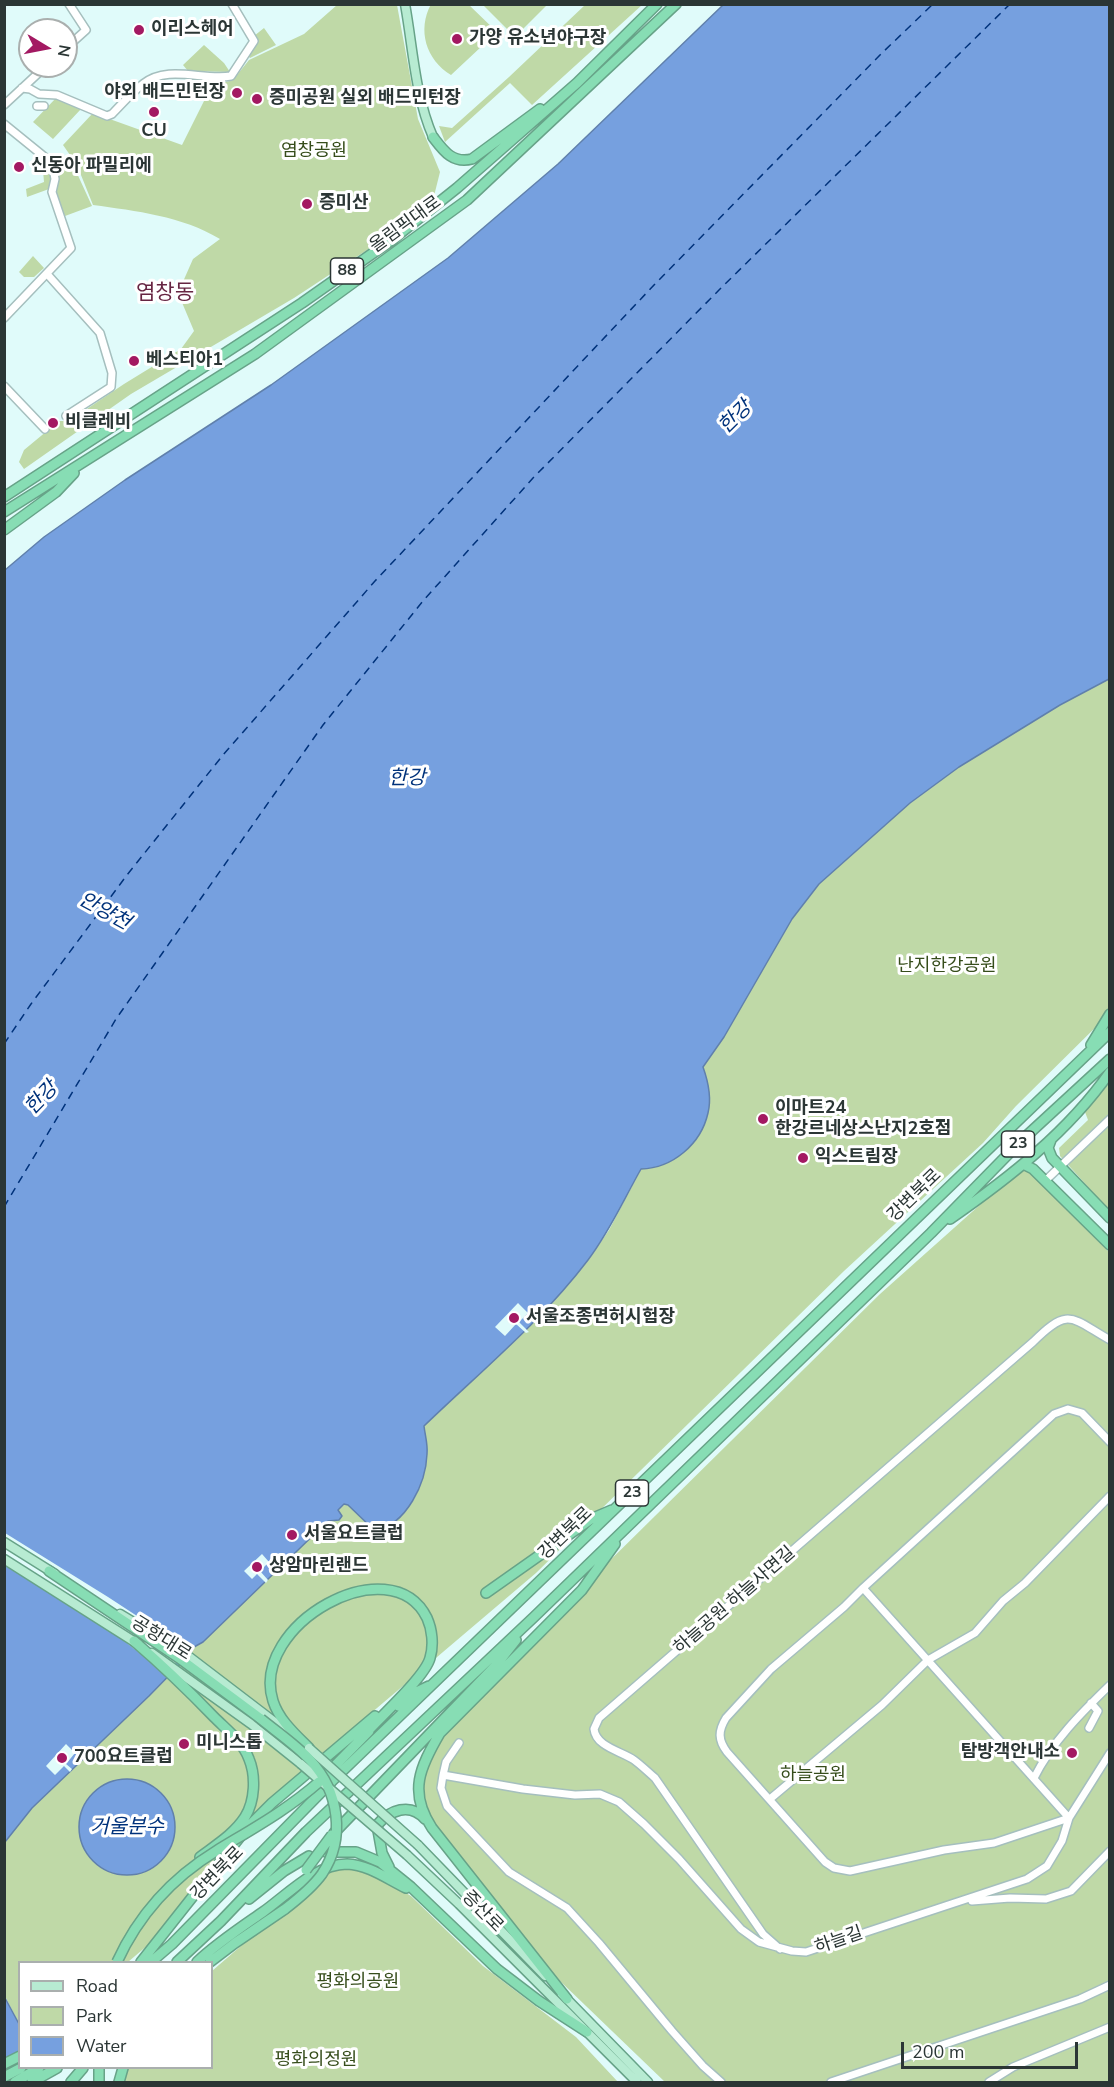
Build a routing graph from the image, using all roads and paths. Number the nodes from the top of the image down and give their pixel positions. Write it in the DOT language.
graph roads {
  1 [pos="69,4"];
  2 [pos="232,4"];
  3 [pos="405,4"];
  4 [pos="657,4"];
  5 [pos="676,4"];
  6 [pos="78,37"];
  7 [pos="33,78"];
  8 [pos="577,83"];
  9 [pos="22,88"];
  10 [pos="4,105"];
  11 [pos="4,124"];
  12 [pos="433,136"];
  13 [pos="48,275"];
  14 [pos="4,318"];
  15 [pos="4,386"];
  16 [pos="66,416"];
  17 [pos="45,429"];
  18 [pos="83,464"];
  19 [pos="4,496"];
  20 [pos="4,512"];
  21 [pos="4,530"];
  22 [pos="1110,1014"];
  23 [pos="1110,1032"];
  24 [pos="1085,1055"];
  25 [pos="1110,1059"];
  26 [pos="1110,1072"];
  27 [pos="1110,1119"];
  28 [pos="1052,1138"];
  29 [pos="1023,1164"];
  30 [pos="1060,1167"];
  31 [pos="1045,1181"];
  32 [pos="1110,1218"];
  33 [pos="931,1233"];
  34 [pos="1110,1245"];
  35 [pos="1110,1340"];
  36 [pos="1110,1442"];
  37 [pos="1110,1496"];
  38 [pos="617,1508"];
  39 [pos="632,1522"];
  40 [pos="4,1542"];
  41 [pos="4,1559"];
  42 [pos="49,1571"];
  43 [pos="862,1588"];
  44 [pos="486,1593"];
  45 [pos="534,1617"];
  46 [pos="134,1641"];
  47 [pos="928,1660"];
  48 [pos="436,1683"];
  49 [pos="1110,1685"];
  50 [pos="403,1693"];
  51 [pos="1091,1703"];
  52 [pos="1089,1728"];
  53 [pos="365,1734"];
  54 [pos="459,1743"];
  55 [pos="309,1748"];
  56 [pos="1110,1753"];
  57 [pos="301,1764"];
  58 [pos="443,1775"];
  59 [pos="1034,1778"];
  60 [pos="770,1799"];
  61 [pos="1069,1818"];
  62 [pos="432,1828"];
  63 [pos="1110,1851"];
  64 [pos="326,1852"];
  65 [pos="309,1856"];
  66 [pos="392,1871"];
  67 [pos="166,1889"];
  68 [pos="417,1893"];
  69 [pos="957,1902"];
  70 [pos="275,1904"];
  71 [pos="221,1921"];
  72 [pos="780,1949"];
  73 [pos="118,1961"];
  74 [pos="142,1961"];
  75 [pos="154,1961"];
  76 [pos="179,1961"];
  77 [pos="198,1961"];
  78 [pos="211,1961"];
  79 [pos="1110,1985"];
  80 [pos="567,1999"];
  81 [pos="1110,2027"];
  82 [pos="587,2032"];
  83 [pos="18,2057"];
  84 [pos="4,2064"];
  85 [pos="18,2069"];
  86 [pos="36,2069"];
  87 [pos="54,2069"];
  88 [pos="4,2077"];
  89 [pos="15,2082"];
  90 [pos="32,2082"];
  91 [pos="637,2082"];
  92 [pos="648,2082"];
  93 [pos="721,2082"];
  94 [pos="831,2082"];
  95 [pos="989,2082"];
  1 -- 6 [label="street"];
  2 -- 9 [label="street"];
  3 -- 12 [label="main road"];
  4 -- 8 [label="highway, 올림픽대로 / 88"];
  5 -- 18 [label="highway, 올림픽대로 / 88"];
  7 -- 9 [label="street"];
  8 -- 12 [label="highway"];
  8 -- 19 [label="highway, 올림픽대로 / 88"];
  9 -- 10 [label="street"];
  11 -- 13 [label="street"];
  13 -- 14 [label="street"];
  13 -- 16 [label="street"];
  15 -- 17 [label="street"];
  18 -- 20 [label="highway, 올림픽대로 / 88"];
  18 -- 21 [label="highway"];
  22 -- 24 [label="highway"];
  23 -- 24 [label="highway, 강변북로 / 23"];
  24 -- 38 [label="highway, 강변북로 / 23"];
  25 -- 33 [label="highway, 강변북로 / 23"];
  26 -- 28 [label="highway"];
  27 -- 30 [label="street"];
  28 -- 29 [label="highway"];
  28 -- 30 [label="highway"];
  29 -- 31 [label="highway"];
  29 -- 33 [label="highway"];
  30 -- 31 [label="street"];
  30 -- 32 [label="highway"];
  31 -- 34 [label="highway"];
  33 -- 39 [label="highway, 강변북로 / 23"];
  35 -- 72 [label="street, 하늘공원 하늘사면길"];
  36 -- 43 [label="street"];
  37 -- 47 [label="street"];
  38 -- 44 [label="highway"];
  38 -- 48 [label="highway, 강변북로 / 23"];
  39 -- 45 [label="highway, 강변북로 / 23"];
  39 -- 62 [label="highway"];
  40 -- 42 [label="main road, 공항대로"];
  41 -- 46 [label="main road, 공항대로"];
  42 -- 55 [label="main road, 공항대로"];
  42 -- 78 [label="highway, bridge"];
  43 -- 47 [label="street"];
  43 -- 60 [label="street"];
  45 -- 70 [label="highway, bridge"];
  45 -- 71 [label="highway, 강변북로 / 23"];
  46 -- 57 [label="main road, 공항대로"];
  46 -- 67 [label="highway, bridge"];
  47 -- 59 [label="street"];
  47 -- 60 [label="street"];
  48 -- 53 [label="highway"];
  48 -- 75 [label="highway, 강변북로 / 23"];
  49 -- 51 [label="street"];
  50 -- 53 [label="highway"];
  50 -- 55 [label="highway"];
  50 -- 74 [label="highway"];
  51 -- 52 [label="street"];
  51 -- 59 [label="street"];
  53 -- 67 [label="highway, bridge"];
  54 -- 58 [label="street"];
  55 -- 80 [label="main road, 증산로, bridge"];
  56 -- 61 [label="street, 하늘길"];
  57 -- 82 [label="main road, 증산로, bridge"];
  58 -- 72 [label="street, 하늘길"];
  58 -- 93 [label="street"];
  59 -- 61 [label="street"];
  60 -- 61 [label="street"];
  61 -- 69 [label="street, 하늘길"];
  62 -- 66 [label="highway"];
  62 -- 80 [label="highway"];
  63 -- 69 [label="street"];
  64 -- 66 [label="highway"];
  65 -- 71 [label="highway"];
  66 -- 68 [label="highway"];
  67 -- 73 [label="highway, bridge"];
  68 -- 70 [label="highway"];
  68 -- 82 [label="highway"];
  69 -- 72 [label="street, 하늘길"];
  70 -- 77 [label="highway"];
  71 -- 76 [label="highway, 강변북로 / 23"];
  79 -- 94 [label="street"];
  80 -- 92 [label="main road, 증산로"];
  81 -- 95 [label="street"];
  82 -- 91 [label="main road, 증산로"];
  83 -- 84 [label="highway"];
  85 -- 88 [label="highway"];
  86 -- 89 [label="highway"];
  87 -- 90 [label="highway"];
}
